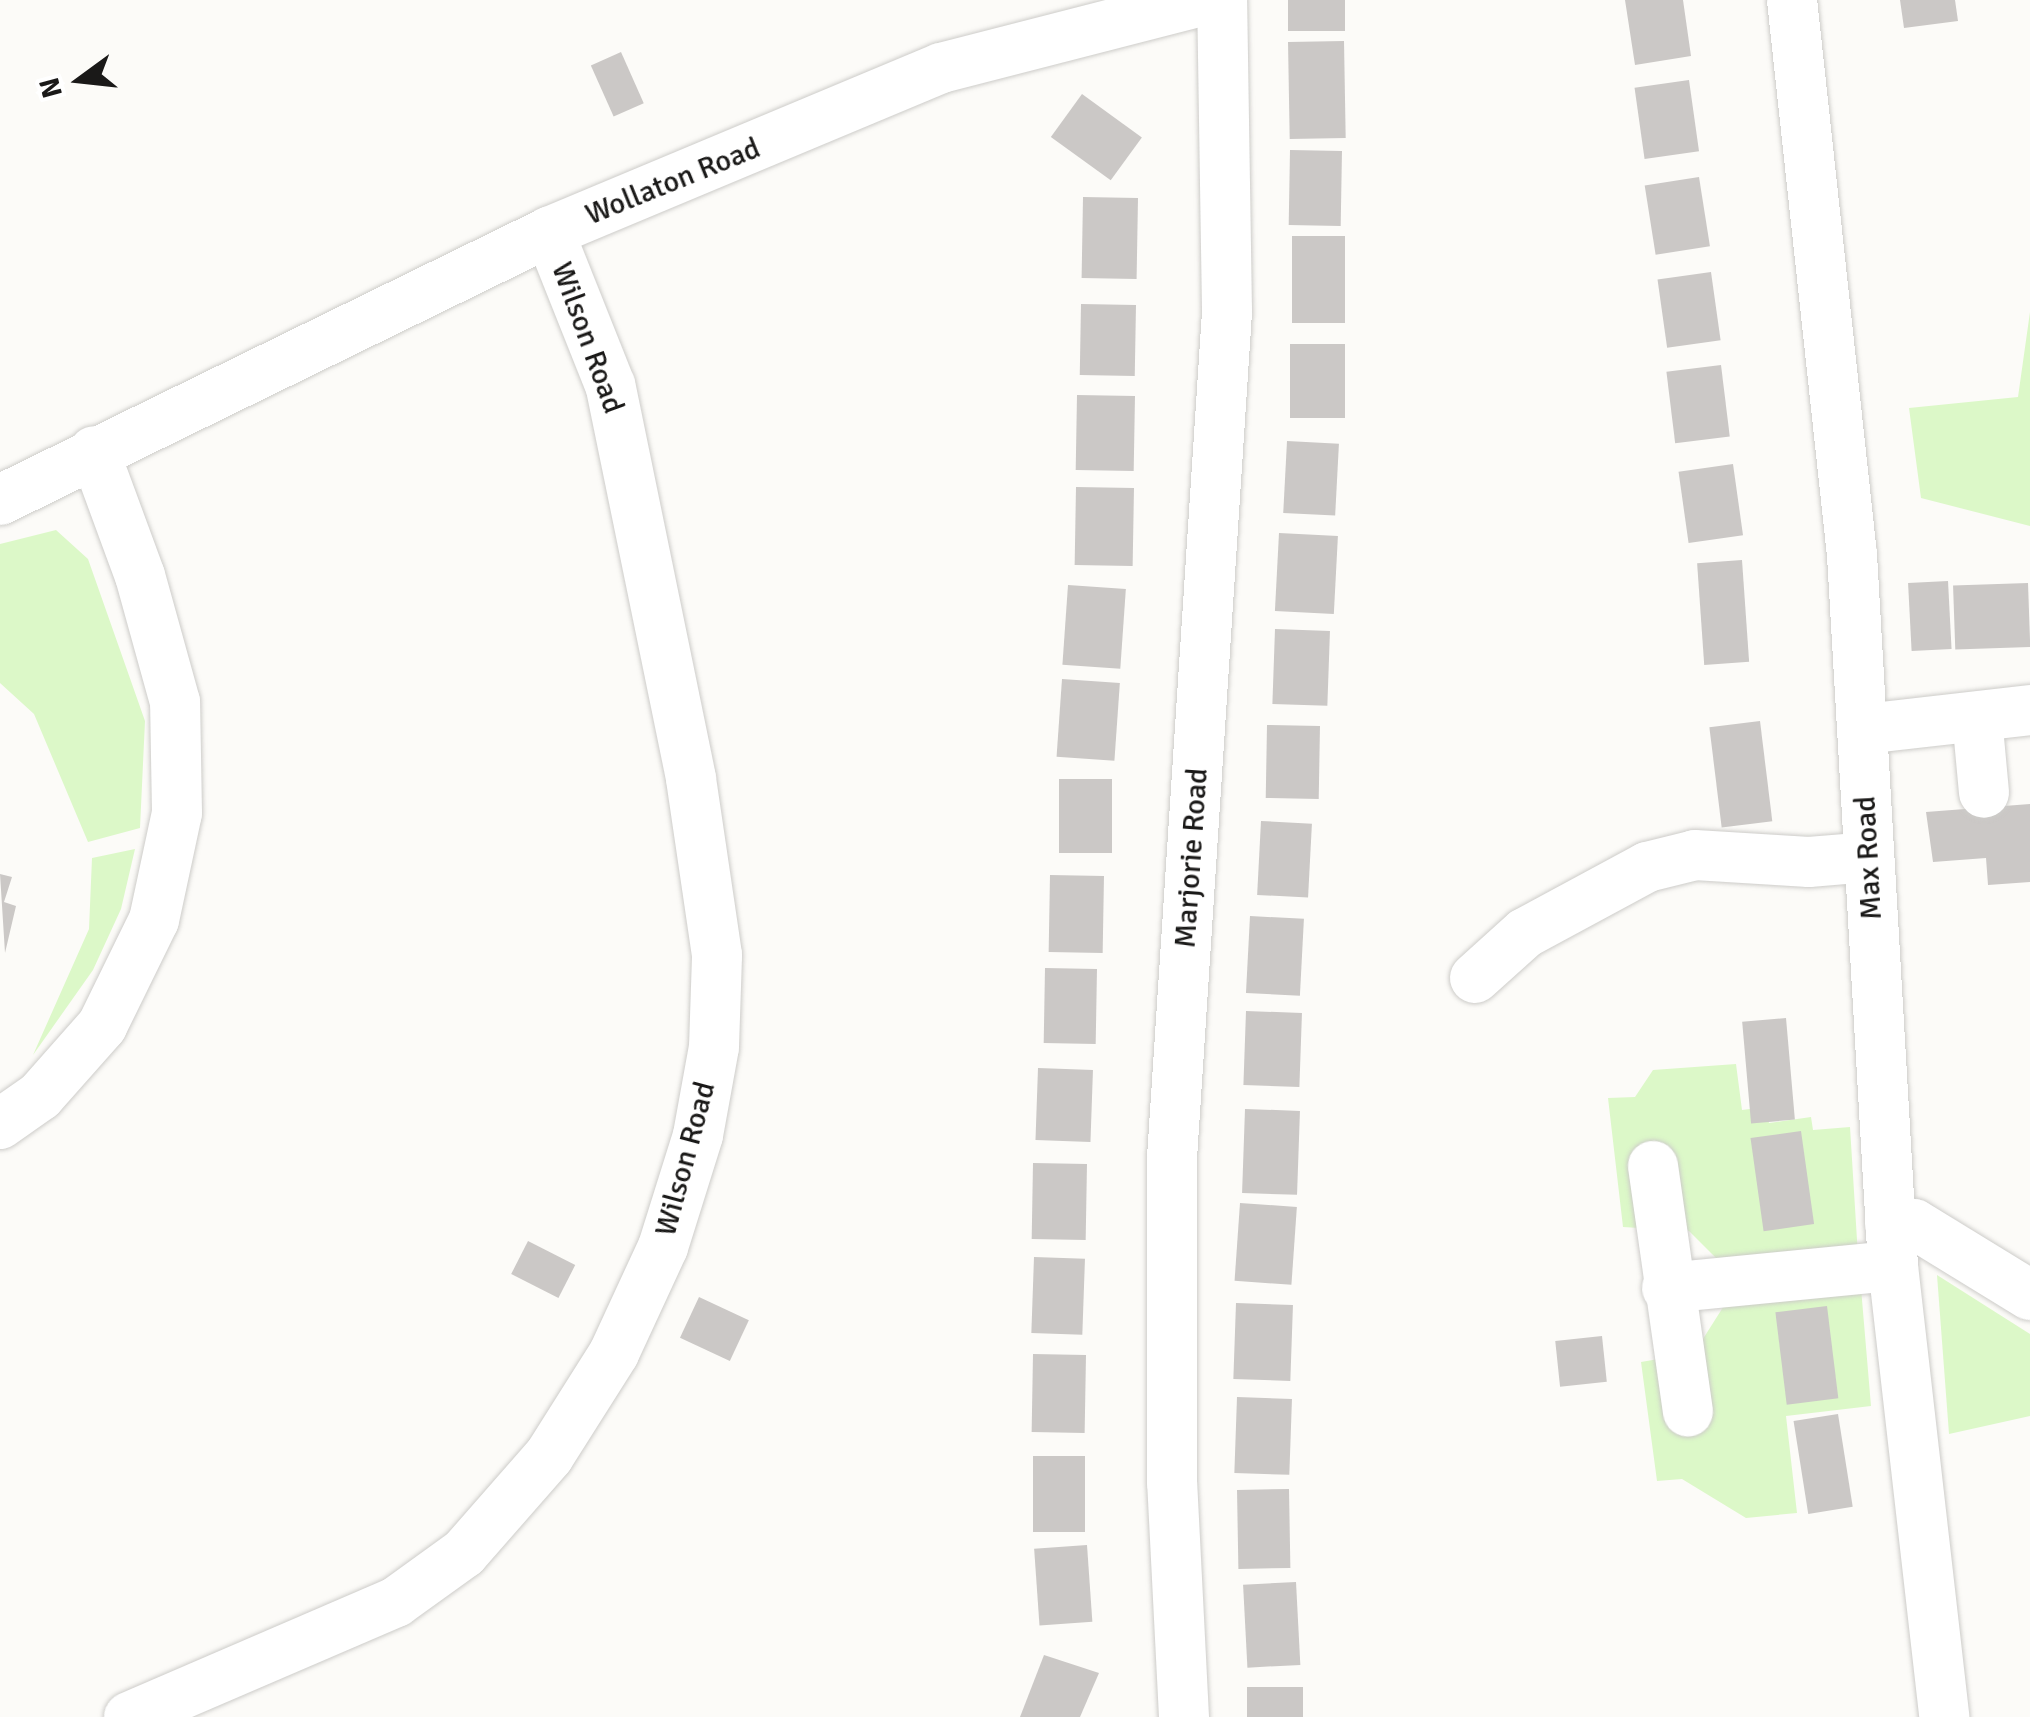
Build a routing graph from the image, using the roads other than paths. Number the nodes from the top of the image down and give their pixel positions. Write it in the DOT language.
graph roads {
  1 [pos="1206,0"];
  2 [pos="1222,0"];
  3 [pos="1792,0"];
  4 [pos="549,232"];
  5 [pos="94,451"];
  6 [pos="0,500"];
  7 [pos="2030,710"];
  8 [pos="1977,717"];
  9 [pos="1864,729"];
  10 [pos="1984,793"];
  11 [pos="1868,857"];
  12 [pos="1475,978"];
  13 [pos="0,1124"];
  14 [pos="1653,1166"];
  15 [pos="1892,1245"];
  16 [pos="1667,1288"];
  17 [pos="2030,1296"];
  18 [pos="1688,1412"];
  19 [pos="129,1717"];
  20 [pos="1184,1717"];
  21 [pos="1944,1717"];
  1 -- 4 [label="street, Wollaton Road"];
  2 -- 20 [label="street, Marjorie Road"];
  3 -- 9 [label="street, Max Road"];
  4 -- 5 [label="street, Wollaton Road"];
  4 -- 19 [label="street, Wilson Road"];
  5 -- 6 [label="street, Wollaton Road"];
  5 -- 13 [label="street"];
  7 -- 8 [label="street"];
  8 -- 9 [label="street"];
  8 -- 10 [label="street"];
  9 -- 11 [label="street, Max Road"];
  11 -- 12 [label="street"];
  11 -- 15 [label="street, Max Road"];
  14 -- 16 [label="street"];
  15 -- 16 [label="street"];
  15 -- 17 [label="street"];
  15 -- 21 [label="street, Max Road"];
  16 -- 18 [label="street"];
}
